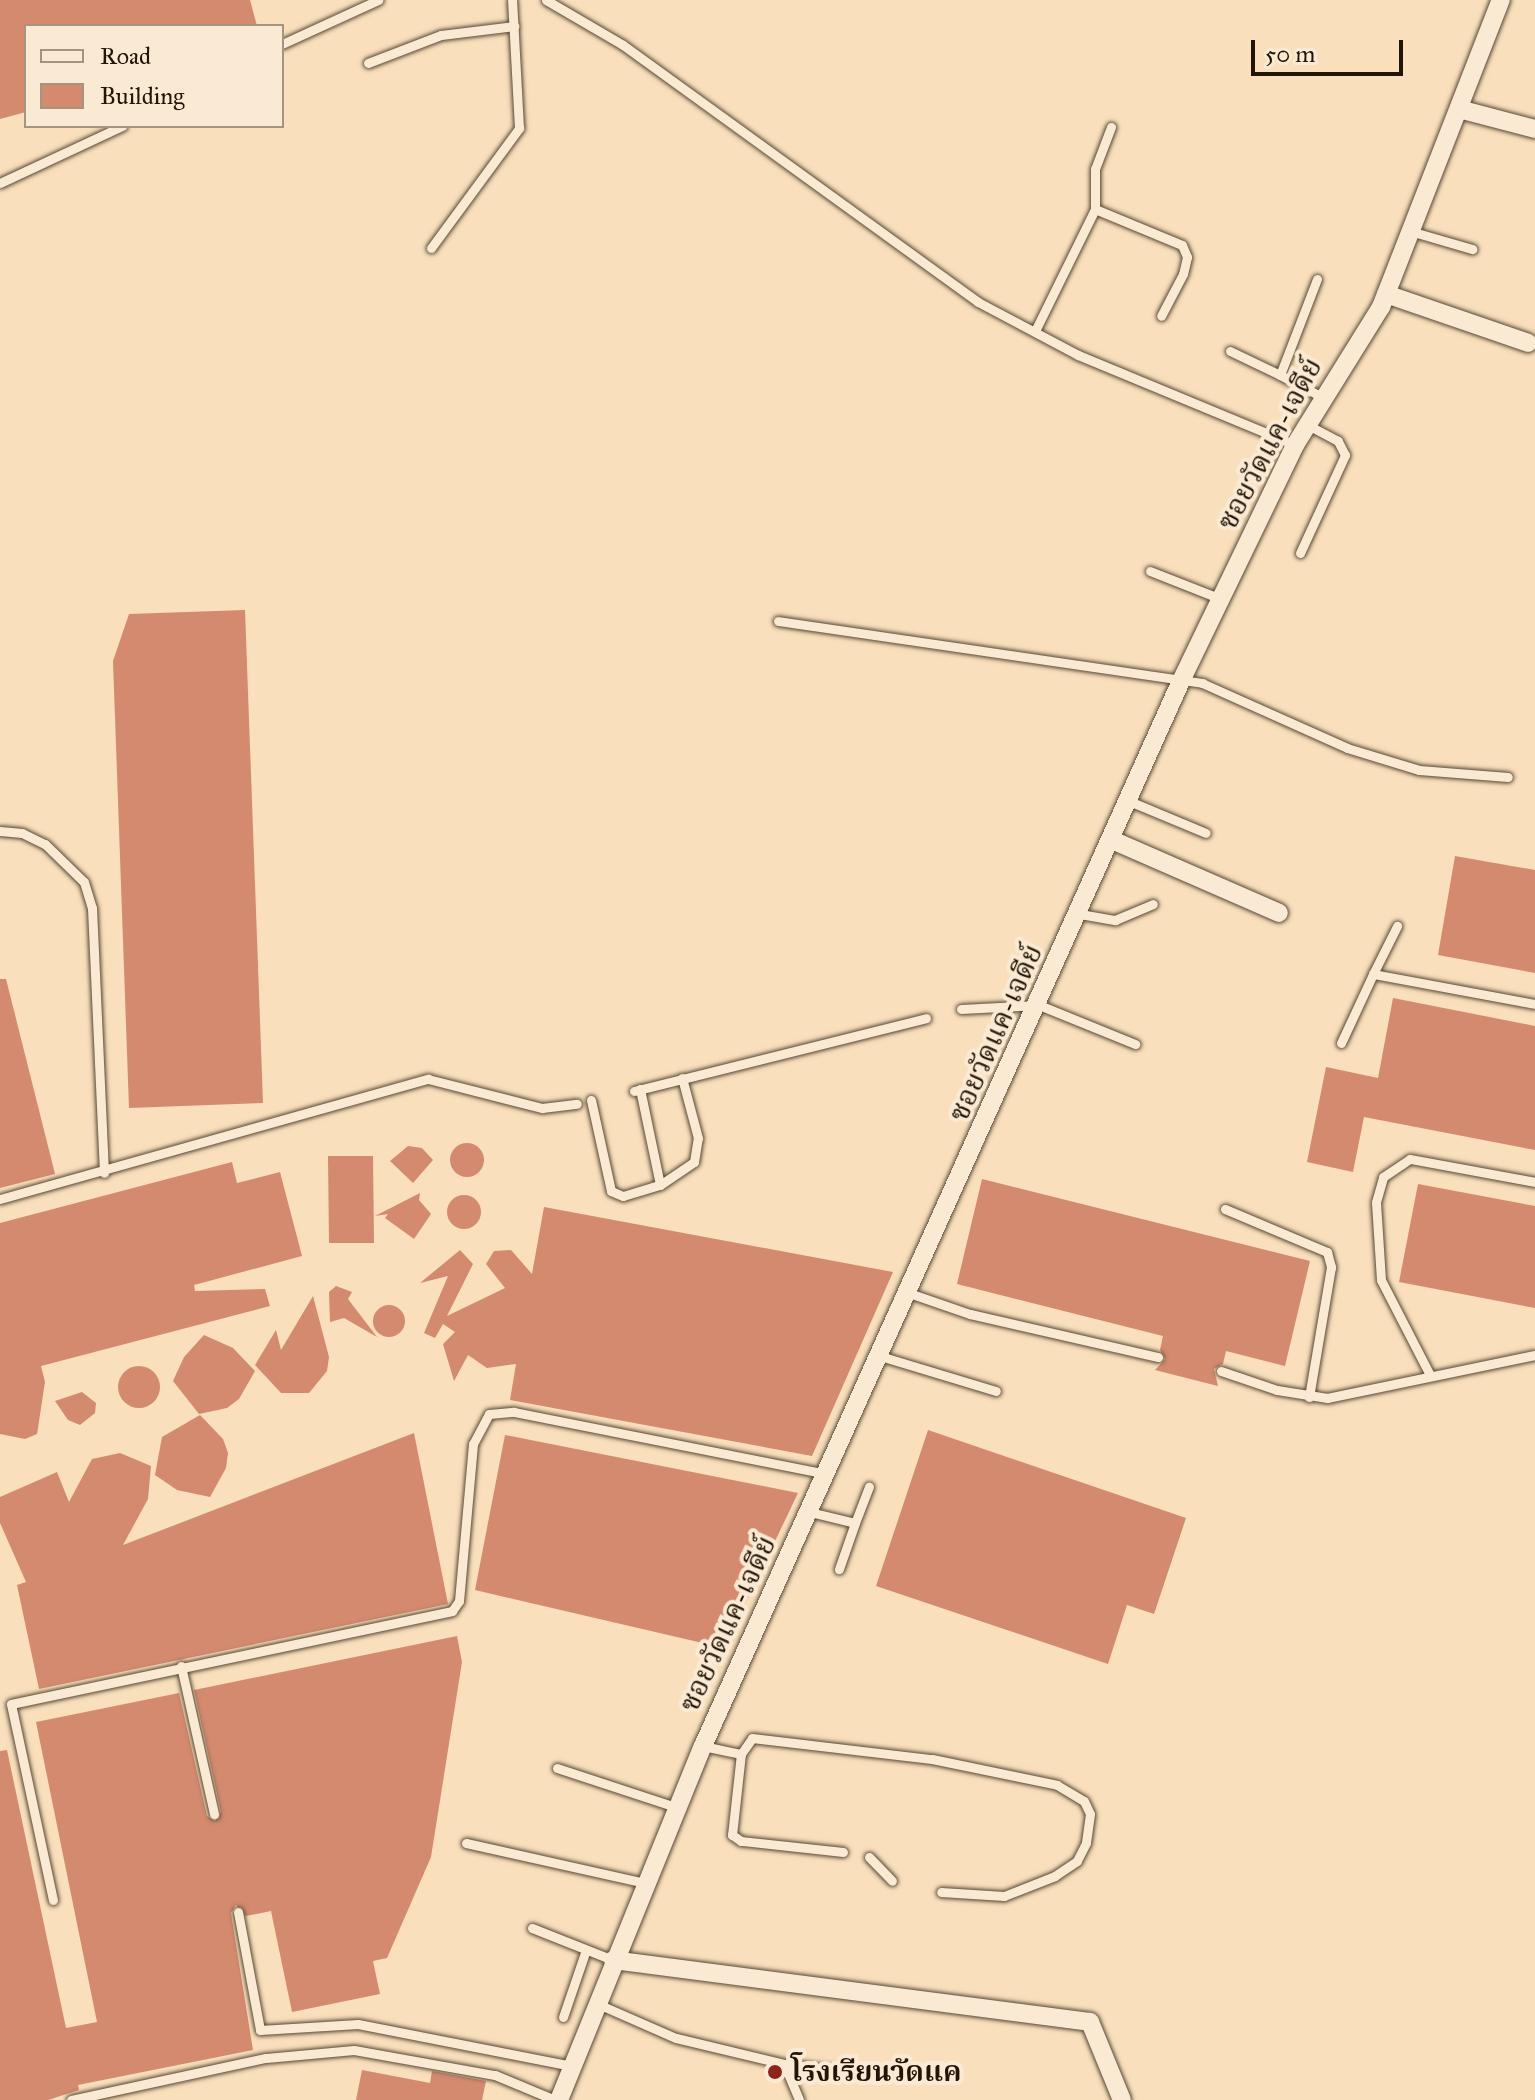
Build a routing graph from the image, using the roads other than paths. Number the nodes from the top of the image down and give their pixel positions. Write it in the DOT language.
graph roads {
  1 [pos="378,0"];
  2 [pos="512,0"];
  3 [pos="546,0"];
  4 [pos="1501,0"];
  5 [pos="514,26"];
  6 [pos="284,43"];
  7 [pos="368,63"];
  8 [pos="1459,109"];
  9 [pos="1111,127"];
  10 [pos="118,128"];
  11 [pos="1535,129"];
  12 [pos="0,183"];
  13 [pos="1095,209"];
  14 [pos="1410,231"];
  15 [pos="431,248"];
  16 [pos="1472,249"];
  17 [pos="1317,279"];
  18 [pos="1386,294"];
  19 [pos="1161,316"];
  20 [pos="1035,331"];
  21 [pos="1528,343"];
  22 [pos="1230,351"];
  23 [pos="1280,375"];
  24 [pos="1322,397"];
  25 [pos="1306,424"];
  26 [pos="1295,445"];
  27 [pos="1300,553"];
  28 [pos="1150,571"];
  29 [pos="1221,599"];
  30 [pos="778,621"];
  31 [pos="1181,681"];
  32 [pos="1508,777"];
  33 [pos="1129,801"];
  34 [pos="0,831"];
  35 [pos="1206,833"];
  36 [pos="1112,840"];
  37 [pos="1153,904"];
  38 [pos="1279,913"];
  39 [pos="1080,914"];
  40 [pos="1397,926"];
  41 [pos="1373,974"];
  42 [pos="1535,1004"];
  43 [pos="1039,1005"];
  44 [pos="961,1009"];
  45 [pos="926,1018"];
  46 [pos="1341,1043"];
  47 [pos="1135,1044"];
  48 [pos="682,1078"];
  49 [pos="591,1100"];
  50 [pos="577,1104"];
  51 [pos="104,1173"];
  52 [pos="1535,1182"];
  53 [pos="660,1185"];
  54 [pos="0,1199"];
  55 [pos="1225,1209"];
  56 [pos="909,1293"];
  57 [pos="1535,1355"];
  58 [pos="880,1356"];
  59 [pos="1158,1357"];
  60 [pos="1221,1371"];
  61 [pos="1430,1375"];
  62 [pos="996,1391"];
  63 [pos="1309,1397"];
  64 [pos="827,1474"];
  65 [pos="869,1487"];
  66 [pos="810,1512"];
  67 [pos="855,1523"];
  68 [pos="839,1569"];
  69 [pos="181,1666"];
  70 [pos="703,1746"];
  71 [pos="741,1754"];
  72 [pos="557,1768"];
  73 [pos="679,1808"];
  74 [pos="214,1814"];
  75 [pos="466,1843"];
  76 [pos="843,1852"];
  77 [pos="869,1857"];
  78 [pos="892,1881"];
  79 [pos="645,1883"];
  80 [pos="941,1892"];
  81 [pos="53,1900"];
  82 [pos="238,1912"];
  83 [pos="532,1928"];
  84 [pos="586,1950"];
  85 [pos="613,1960"];
  86 [pos="598,2004"];
  87 [pos="563,2017"];
  88 [pos="784,2064"];
  89 [pos="572,2066"];
  90 [pos="843,2071"];
  91 [pos="71,2100"];
  92 [pos="557,2100"];
  93 [pos="799,2100"];
  94 [pos="1122,2100"];
  1 -- 6 [label="lane"];
  2 -- 5 [label="lane"];
  3 -- 20 [label="lane"];
  4 -- 8 [label="street, ซอยวัดแค-เจดีย์"];
  5 -- 7 [label="lane"];
  5 -- 15 [label="lane"];
  8 -- 11 [label="street"];
  8 -- 14 [label="street, ซอยวัดแค-เจดีย์"];
  9 -- 13 [label="lane"];
  10 -- 12 [label="lane"];
  13 -- 19 [label="lane"];
  13 -- 20 [label="lane"];
  14 -- 16 [label="lane"];
  14 -- 18 [label="street, ซอยวัดแค-เจดีย์"];
  17 -- 23 [label="lane"];
  18 -- 21 [label="street"];
  18 -- 24 [label="street, ซอยวัดแค-เจดีย์"];
  20 -- 26 [label="lane"];
  22 -- 23 [label="lane"];
  23 -- 24 [label="lane"];
  24 -- 25 [label="street, ซอยวัดแค-เจดีย์"];
  25 -- 26 [label="street, ซอยวัดแค-เจดีย์"];
  25 -- 27 [label="lane"];
  26 -- 29 [label="street, ซอยวัดแค-เจดีย์"];
  28 -- 29 [label="lane"];
  29 -- 31 [label="street, ซอยวัดแค-เจดีย์"];
  30 -- 31 [label="lane"];
  31 -- 32 [label="lane"];
  31 -- 33 [label="street, ซอยวัดแค-เจดีย์"];
  33 -- 35 [label="lane"];
  33 -- 36 [label="street, ซอยวัดแค-เจดีย์"];
  34 -- 51 [label="lane"];
  36 -- 38 [label="street"];
  36 -- 39 [label="street, ซอยวัดแค-เจดีย์"];
  37 -- 39 [label="lane"];
  39 -- 43 [label="street, ซอยวัดแค-เจดีย์"];
  40 -- 41 [label="lane"];
  41 -- 42 [label="lane"];
  41 -- 46 [label="lane"];
  43 -- 44 [label="lane"];
  43 -- 47 [label="lane"];
  43 -- 56 [label="street, ซอยวัดแค-เจดีย์"];
  45 -- 48 [label="lane"];
  48 -- 53 [label="lane"];
  48 -- 53 [label="lane"];
  49 -- 53 [label="lane"];
  50 -- 51 [label="lane"];
  51 -- 54 [label="lane"];
  52 -- 61 [label="lane"];
  55 -- 63 [label="lane"];
  56 -- 58 [label="street, ซอยวัดแค-เจดีย์"];
  56 -- 59 [label="lane"];
  57 -- 61 [label="lane"];
  58 -- 62 [label="lane"];
  58 -- 64 [label="street, ซอยวัดแค-เจดีย์"];
  60 -- 63 [label="lane"];
  61 -- 63 [label="lane"];
  64 -- 66 [label="street, ซอยวัดแค-เจดีย์"];
  64 -- 69 [label="lane"];
  65 -- 67 [label="lane"];
  66 -- 67 [label="lane"];
  66 -- 70 [label="street, ซอยวัดแค-เจดีย์"];
  67 -- 68 [label="lane"];
  69 -- 74 [label="lane"];
  69 -- 81 [label="lane"];
  70 -- 71 [label="lane"];
  70 -- 73 [label="street, ซอยวัดแค-เจดีย์"];
  71 -- 76 [label="lane"];
  71 -- 80 [label="lane"];
  72 -- 73 [label="lane"];
  73 -- 79 [label="street, ซอยวัดแค-เจดีย์"];
  75 -- 79 [label="lane"];
  77 -- 78 [label="lane"];
  79 -- 85 [label="street, ซอยวัดแค-เจดีย์"];
  82 -- 89 [label="lane"];
  83 -- 84 [label="lane"];
  84 -- 85 [label="lane"];
  84 -- 87 [label="lane"];
  85 -- 86 [label="street, ซอยวัดแค-เจดีย์"];
  85 -- 94 [label="street"];
  86 -- 88 [label="lane"];
  86 -- 89 [label="street, ซอยวัดแค-เจดีย์"];
  88 -- 90 [label="lane"];
  88 -- 93 [label="lane"];
  89 -- 92 [label="street, ซอยวัดแค-เจดีย์"];
  91 -- 92 [label="lane"];
}
